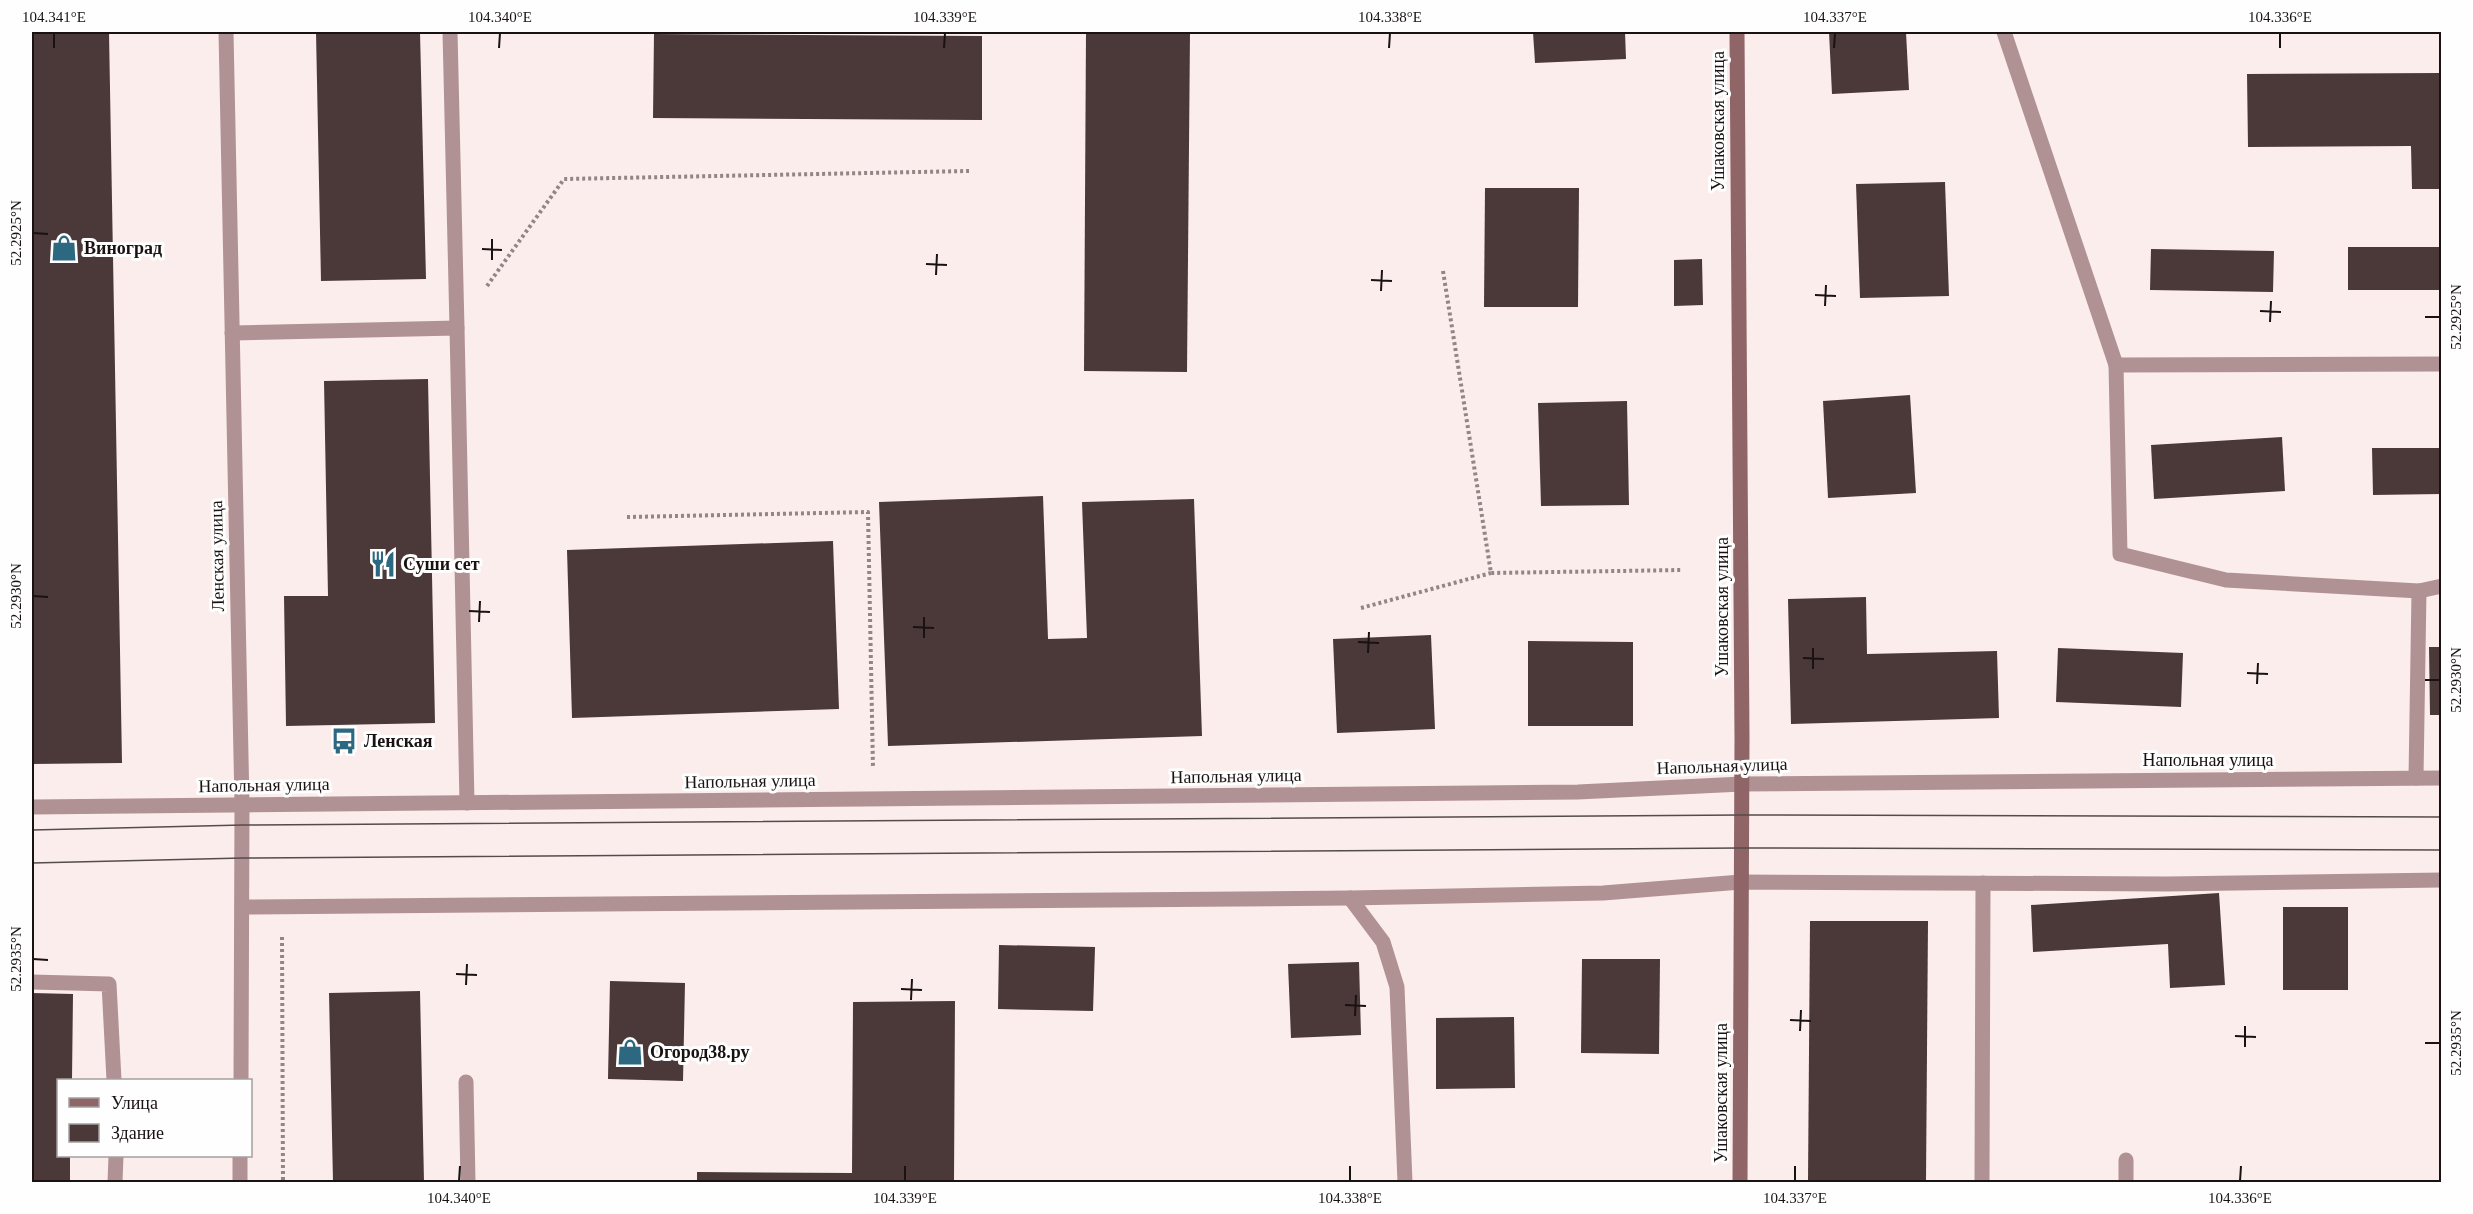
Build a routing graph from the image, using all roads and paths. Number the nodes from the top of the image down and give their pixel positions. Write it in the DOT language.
graph roads {
  1 [pos="225,32"];
  2 [pos="450,32"];
  3 [pos="1737,32"];
  4 [pos="2004,32"];
  5 [pos="969,171"];
  6 [pos="1443,271"];
  7 [pos="457,328"];
  8 [pos="232,333"];
  9 [pos="2442,364"];
  10 [pos="2116,365"];
  11 [pos="627,517"];
  12 [pos="1682,570"];
  13 [pos="1491,573"];
  14 [pos="2442,586"];
  15 [pos="2419,591"];
  16 [pos="1361,608"];
  17 [pos="873,772"];
  18 [pos="2416,778"];
  19 [pos="2442,778"];
  20 [pos="1742,784"];
  21 [pos="467,803"];
  22 [pos="243,804"];
  23 [pos="32,807"];
  24 [pos="2442,880"];
  25 [pos="1741,882"];
  26 [pos="1983,883"];
  27 [pos="1350,898"];
  28 [pos="243,907"];
  29 [pos="282,907"];
  30 [pos="32,982"];
  31 [pos="114,1079"];
  32 [pos="241,1079"];
  33 [pos="466,1082"];
  34 [pos="116,1157"];
  35 [pos="240,1157"];
  36 [pos="2126,1160"];
  37 [pos="115,1182"];
  38 [pos="240,1182"];
  39 [pos="283,1182"];
  40 [pos="468,1182"];
  41 [pos="1405,1182"];
  42 [pos="1740,1182"];
  43 [pos="1983,1182"];
  44 [pos="2126,1182"];
  1 -- 8 [label="street, Ленская улица"];
  2 -- 7 [label="street"];
  3 -- 20 [label="main road, Ушаковская улица"];
  4 -- 10 [label="street"];
  5 -- 7 [label="path"];
  6 -- 13 [label="path"];
  7 -- 8 [label="street"];
  7 -- 21 [label="street"];
  8 -- 22 [label="street, Ленская улица"];
  9 -- 10 [label="street"];
  10 -- 15 [label="street"];
  11 -- 17 [label="path"];
  12 -- 13 [label="path"];
  13 -- 16 [label="path"];
  14 -- 15 [label="street"];
  15 -- 18 [label="street"];
  18 -- 19 [label="street, Напольная улица"];
  18 -- 20 [label="street, Напольная улица"];
  20 -- 21 [label="street, Напольная улица"];
  20 -- 25 [label="main road, Ушаковская улица"];
  21 -- 22 [label="street, Напольная улица"];
  22 -- 23 [label="street, Напольная улица"];
  22 -- 28 [label="street, Ленская улица"];
  24 -- 26 [label="street"];
  25 -- 26 [label="street"];
  25 -- 27 [label="street"];
  25 -- 42 [label="main road, Ушаковская улица"];
  26 -- 43 [label="street"];
  27 -- 29 [label="street"];
  27 -- 41 [label="street"];
  28 -- 29 [label="street"];
  28 -- 32 [label="street, Ленская улица"];
  29 -- 39 [label="path"];
  30 -- 31 [label="street"];
  33 -- 40 [label="street"];
  34 -- 37 [label="street"];
  35 -- 38 [label="street"];
  36 -- 44 [label="street"];
}
